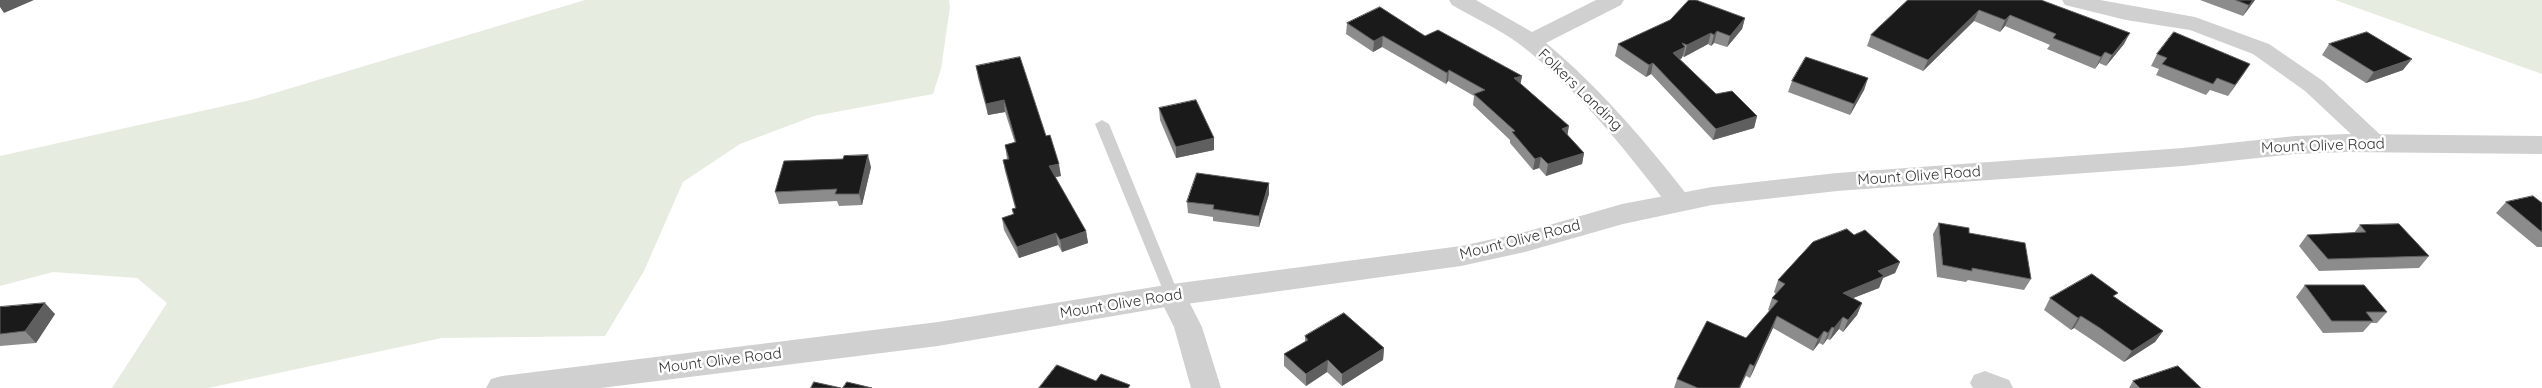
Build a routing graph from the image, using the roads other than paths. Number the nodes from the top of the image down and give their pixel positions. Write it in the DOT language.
graph roads {
  1 [pos="1460,0"];
  2 [pos="1613,0"];
  3 [pos="2073,0"];
  4 [pos="1531,42"];
  5 [pos="1102,124"];
  6 [pos="2376,143"];
  7 [pos="2542,145"];
  8 [pos="1679,202"];
  9 [pos="1172,295"];
  10 [pos="502,388"];
  11 [pos="1206,388"];
  1 -- 4 [label="street, Folkers Landing"];
  2 -- 4 [label="street"];
  3 -- 6 [label="street"];
  4 -- 8 [label="street, Folkers Landing"];
  5 -- 9 [label="lane"];
  6 -- 7 [label="street, Mount Olive Road"];
  6 -- 8 [label="street, Mount Olive Road"];
  8 -- 9 [label="street, Mount Olive Road"];
  9 -- 10 [label="street, Mount Olive Road"];
  9 -- 11 [label="street"];
}
